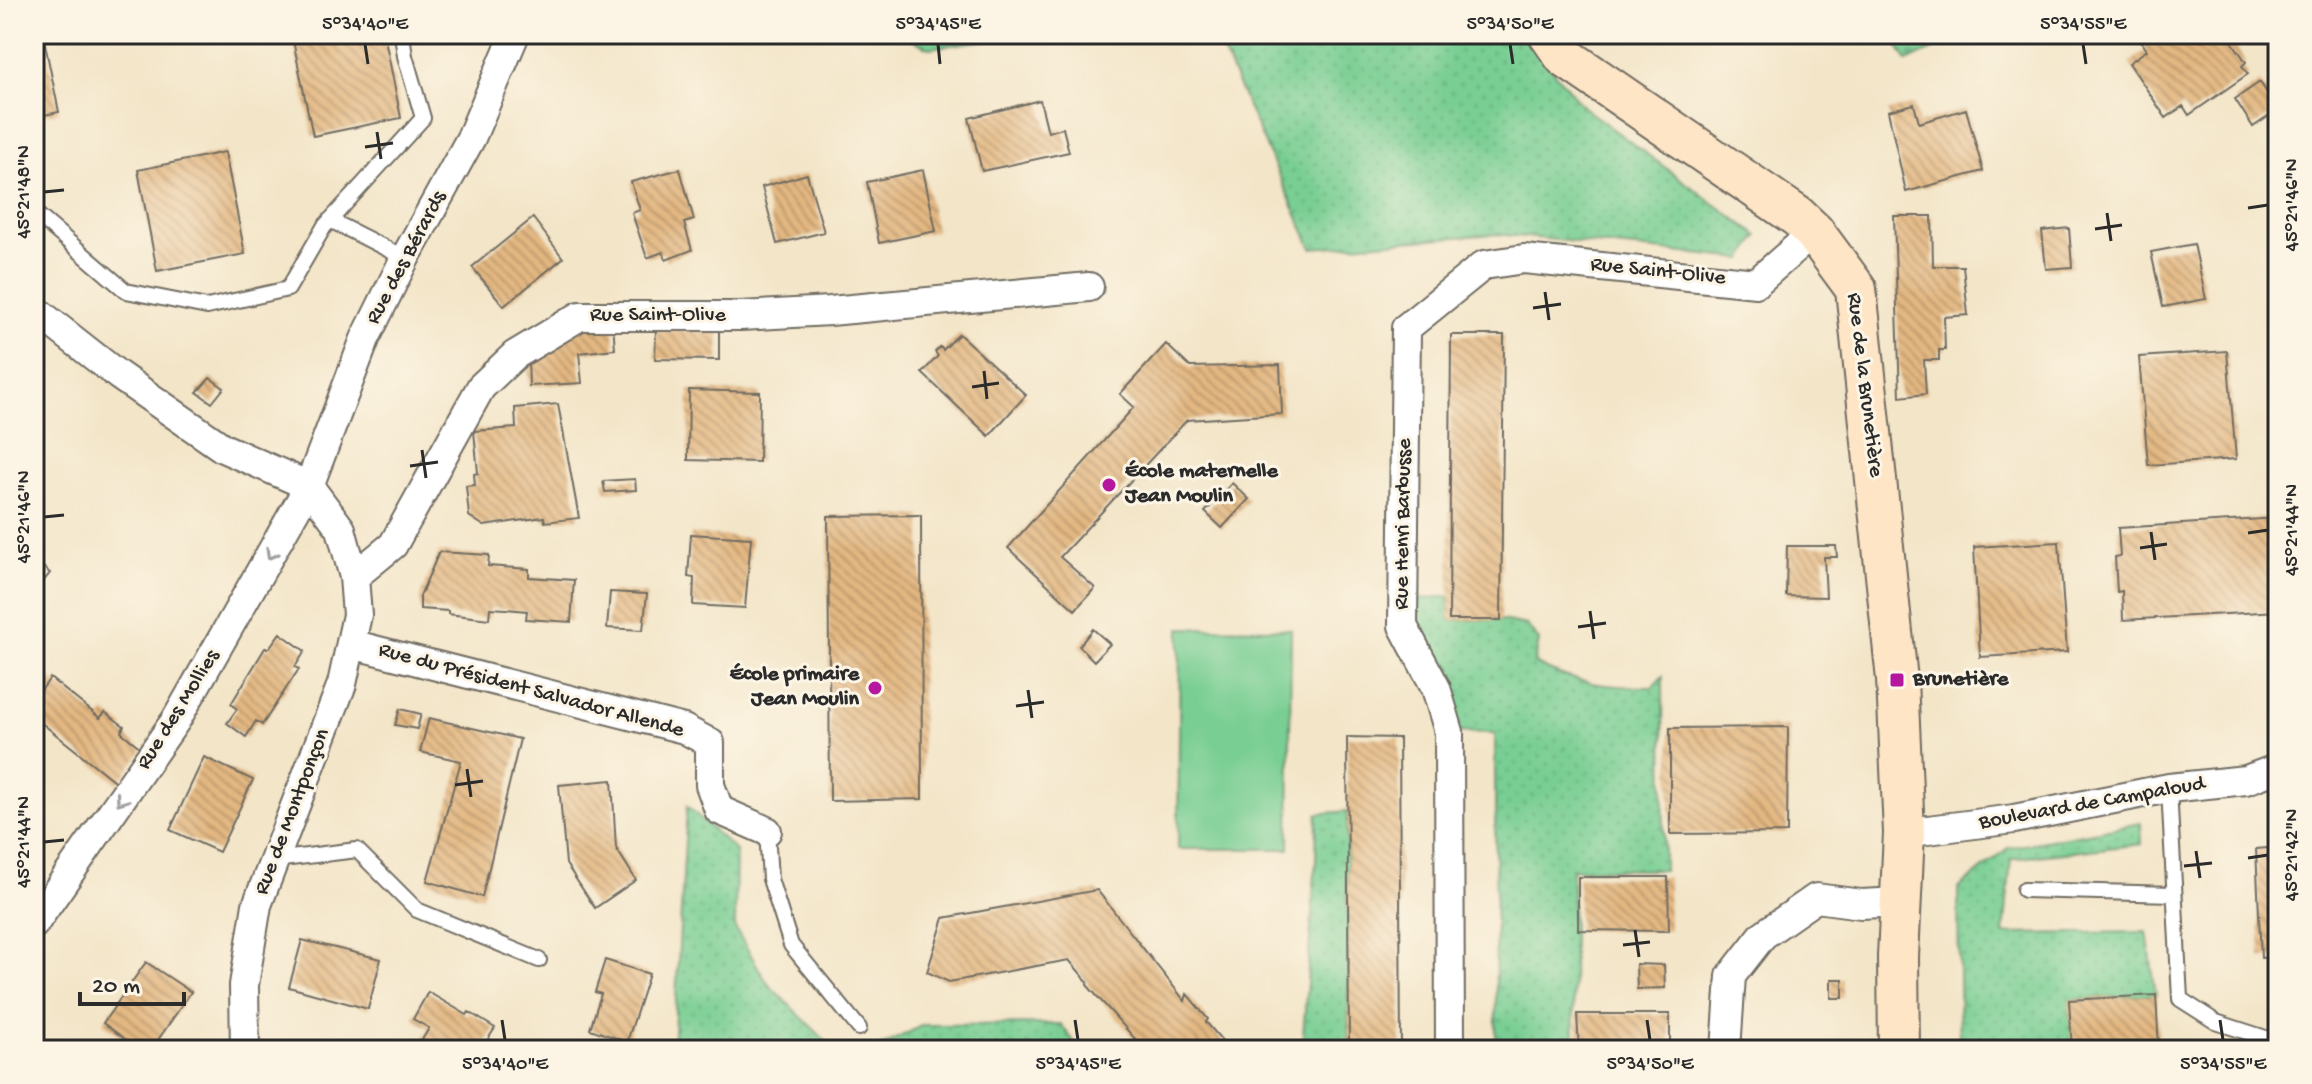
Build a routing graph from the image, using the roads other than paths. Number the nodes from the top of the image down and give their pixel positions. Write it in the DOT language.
graph roads {
  1 [pos="402,34"];
  2 [pos="515,34"];
  3 [pos="1549,34"];
  4 [pos="34,212"];
  5 [pos="330,220"];
  6 [pos="1814,232"];
  7 [pos="405,258"];
  8 [pos="1484,265"];
  9 [pos="1089,287"];
  10 [pos="34,309"];
  11 [pos="309,486"];
  12 [pos="354,577"];
  13 [pos="351,644"];
  14 [pos="2278,768"];
  15 [pos="2169,788"];
  16 [pos="767,831"];
  17 [pos="1904,833"];
  18 [pos="274,861"];
  19 [pos="2024,890"];
  20 [pos="2174,894"];
  21 [pos="1900,902"];
  22 [pos="34,924"];
  23 [pos="539,960"];
  24 [pos="859,1028"];
  25 [pos="2278,1042"];
  26 [pos="245,1050"];
  27 [pos="1450,1050"];
  28 [pos="1726,1050"];
  29 [pos="1899,1050"];
  1 -- 5 [label="lane"];
  2 -- 7 [label="street, Rue des Bérards"];
  3 -- 6 [label="street, Rue de la Brunetière"];
  4 -- 5 [label="lane"];
  5 -- 7 [label="lane"];
  6 -- 8 [label="street, Rue Saint-Olive"];
  6 -- 17 [label="street, Rue de la Brunetière"];
  7 -- 11 [label="street, Rue des Bérards"];
  8 -- 27 [label="street, Rue Henri Barbusse"];
  9 -- 12 [label="street, Rue Saint-Olive"];
  10 -- 11 [label="street"];
  11 -- 12 [label="street"];
  11 -- 22 [label="street, Rue des Mollies, one-way"];
  12 -- 13 [label="street, Rue de Montponçon"];
  13 -- 16 [label="street, Rue du Président Salvador Allende"];
  13 -- 18 [label="street, Rue de Montponçon"];
  14 -- 15 [label="street, Boulevard de Campaloud"];
  15 -- 17 [label="street, Boulevard de Campaloud"];
  15 -- 20 [label="lane"];
  16 -- 24 [label="lane"];
  17 -- 21 [label="street, Rue de la Brunetière"];
  18 -- 23 [label="lane"];
  18 -- 26 [label="street, Rue de Montponçon"];
  19 -- 20 [label="lane"];
  20 -- 25 [label="lane"];
  21 -- 28 [label="street"];
  21 -- 29 [label="street, Rue de la Brunetière"];
}
